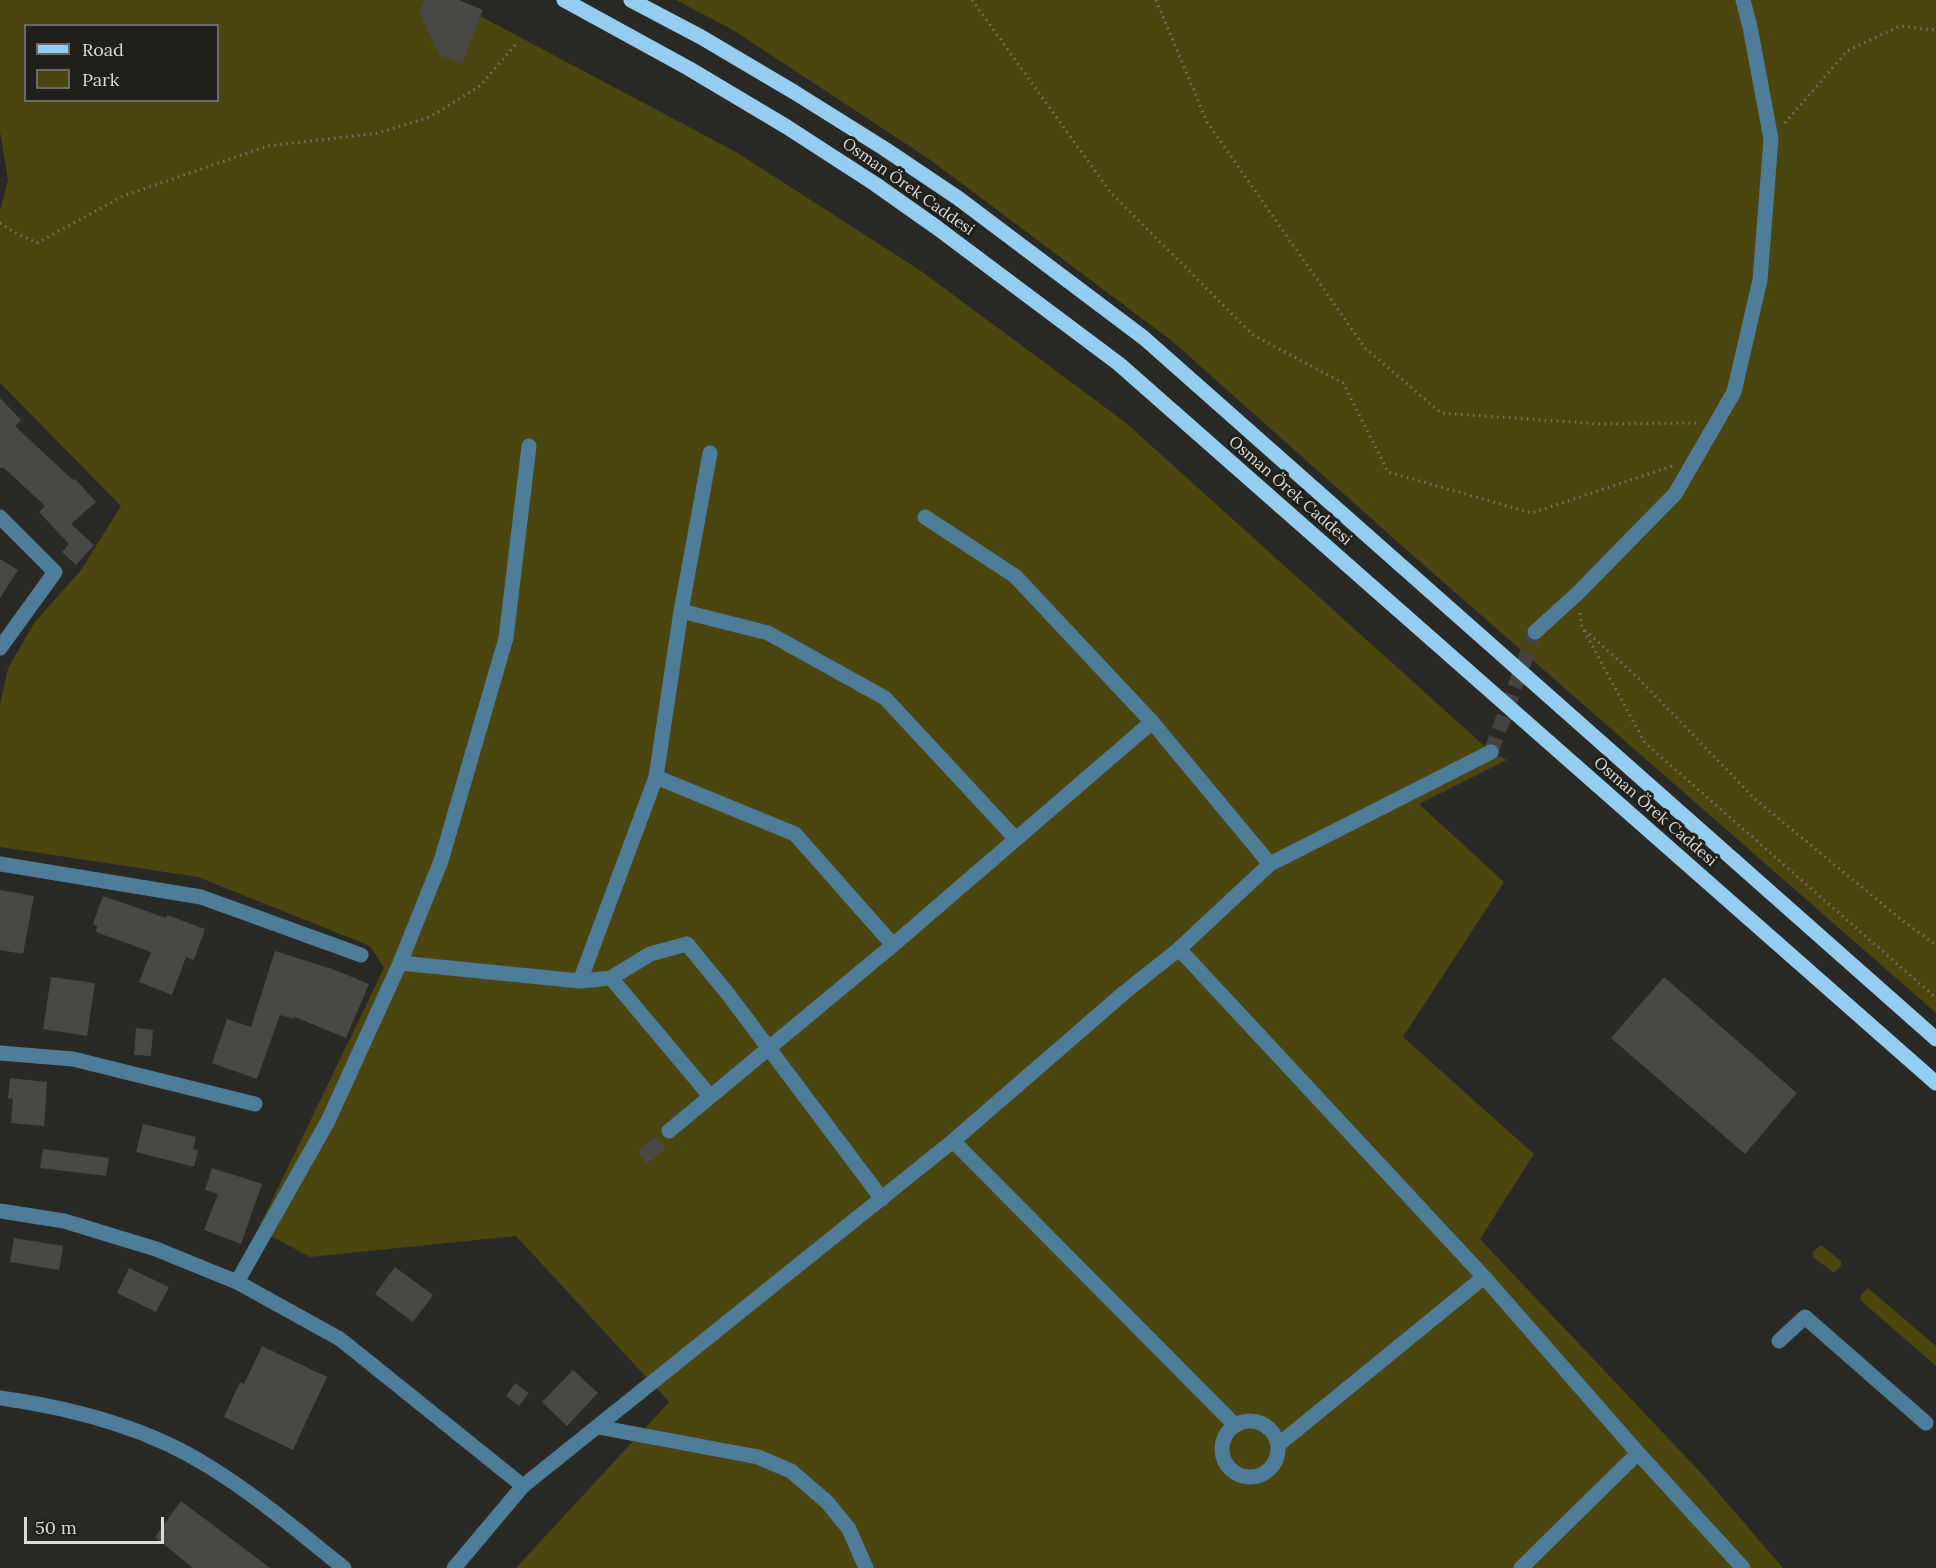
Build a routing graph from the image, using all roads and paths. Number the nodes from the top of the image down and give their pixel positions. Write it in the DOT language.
graph roads {
  1 [pos="564,0"];
  2 [pos="631,0"];
  3 [pos="972,0"];
  4 [pos="1156,0"];
  5 [pos="1743,0"];
  6 [pos="1936,30"];
  7 [pos="516,44"];
  8 [pos="1771,139"];
  9 [pos="0,223"];
  10 [pos="1716,422"];
  11 [pos="529,446"];
  12 [pos="710,453"];
  13 [pos="1696,458"];
  14 [pos="0,517"];
  15 [pos="925,517"];
  16 [pos="1578,593"];
  17 [pos="681,611"];
  18 [pos="1582,627"];
  19 [pos="1535,632"];
  20 [pos="0,648"];
  21 [pos="1152,722"];
  22 [pos="1491,752"];
  23 [pos="656,777"];
  24 [pos="1016,839"];
  25 [pos="0,864"];
  26 [pos="1270,864"];
  27 [pos="893,945"];
  28 [pos="1936,945"];
  29 [pos="1179,949"];
  30 [pos="362,955"];
  31 [pos="400,963"];
  32 [pos="611,978"];
  33 [pos="580,981"];
  34 [pos="1936,998"];
  35 [pos="1936,1039"];
  36 [pos="767,1048"];
  37 [pos="0,1053"];
  38 [pos="1936,1083"];
  39 [pos="710,1096"];
  40 [pos="255,1104"];
  41 [pos="669,1131"];
  42 [pos="953,1141"];
  43 [pos="882,1199"];
  44 [pos="0,1211"];
  45 [pos="1484,1277"];
  46 [pos="237,1282"];
  47 [pos="1779,1341"];
  48 [pos="0,1398"];
  49 [pos="1926,1423"];
  50 [pos="1235,1425"];
  51 [pos="597,1427"];
  52 [pos="1278,1445"];
  53 [pos="1638,1453"];
  54 [pos="523,1486"];
  55 [pos="1523,1567"];
  56 [pos="344,1568"];
  57 [pos="454,1568"];
  58 [pos="867,1568"];
  59 [pos="1743,1568"];
  1 -- 38 [label="main road, Osman Örek Caddesi"];
  2 -- 35 [label="main road, Osman Örek Caddesi"];
  3 -- 13 [label="path"];
  4 -- 10 [label="path"];
  5 -- 8 [label="street"];
  6 -- 8 [label="path"];
  7 -- 9 [label="path"];
  8 -- 10 [label="street"];
  10 -- 13 [label="street"];
  11 -- 31 [label="street"];
  12 -- 17 [label="street"];
  13 -- 16 [label="street"];
  14 -- 20 [label="street"];
  15 -- 21 [label="street"];
  16 -- 18 [label="path"];
  16 -- 19 [label="street"];
  17 -- 23 [label="street"];
  17 -- 24 [label="street"];
  18 -- 28 [label="path"];
  18 -- 34 [label="path"];
  21 -- 24 [label="street"];
  21 -- 26 [label="street"];
  22 -- 26 [label="street"];
  23 -- 27 [label="street"];
  23 -- 33 [label="street"];
  24 -- 27 [label="street"];
  25 -- 30 [label="street"];
  26 -- 29 [label="street"];
  27 -- 36 [label="street"];
  29 -- 42 [label="street"];
  29 -- 45 [label="street"];
  31 -- 33 [label="street"];
  31 -- 46 [label="street"];
  32 -- 33 [label="street"];
  32 -- 36 [label="street"];
  32 -- 39 [label="street"];
  36 -- 39 [label="street"];
  36 -- 43 [label="street"];
  37 -- 40 [label="street"];
  39 -- 41 [label="street"];
  42 -- 43 [label="street"];
  42 -- 50 [label="street"];
  43 -- 51 [label="street"];
  44 -- 46 [label="street"];
  45 -- 52 [label="street"];
  45 -- 53 [label="street"];
  46 -- 54 [label="street"];
  47 -- 49 [label="street"];
  48 -- 56 [label="street"];
  50 -- 52 [label="street"];
  50 -- 52 [label="street"];
  51 -- 54 [label="street"];
  51 -- 58 [label="street"];
  53 -- 55 [label="street"];
  53 -- 59 [label="street"];
  54 -- 57 [label="street"];
}
